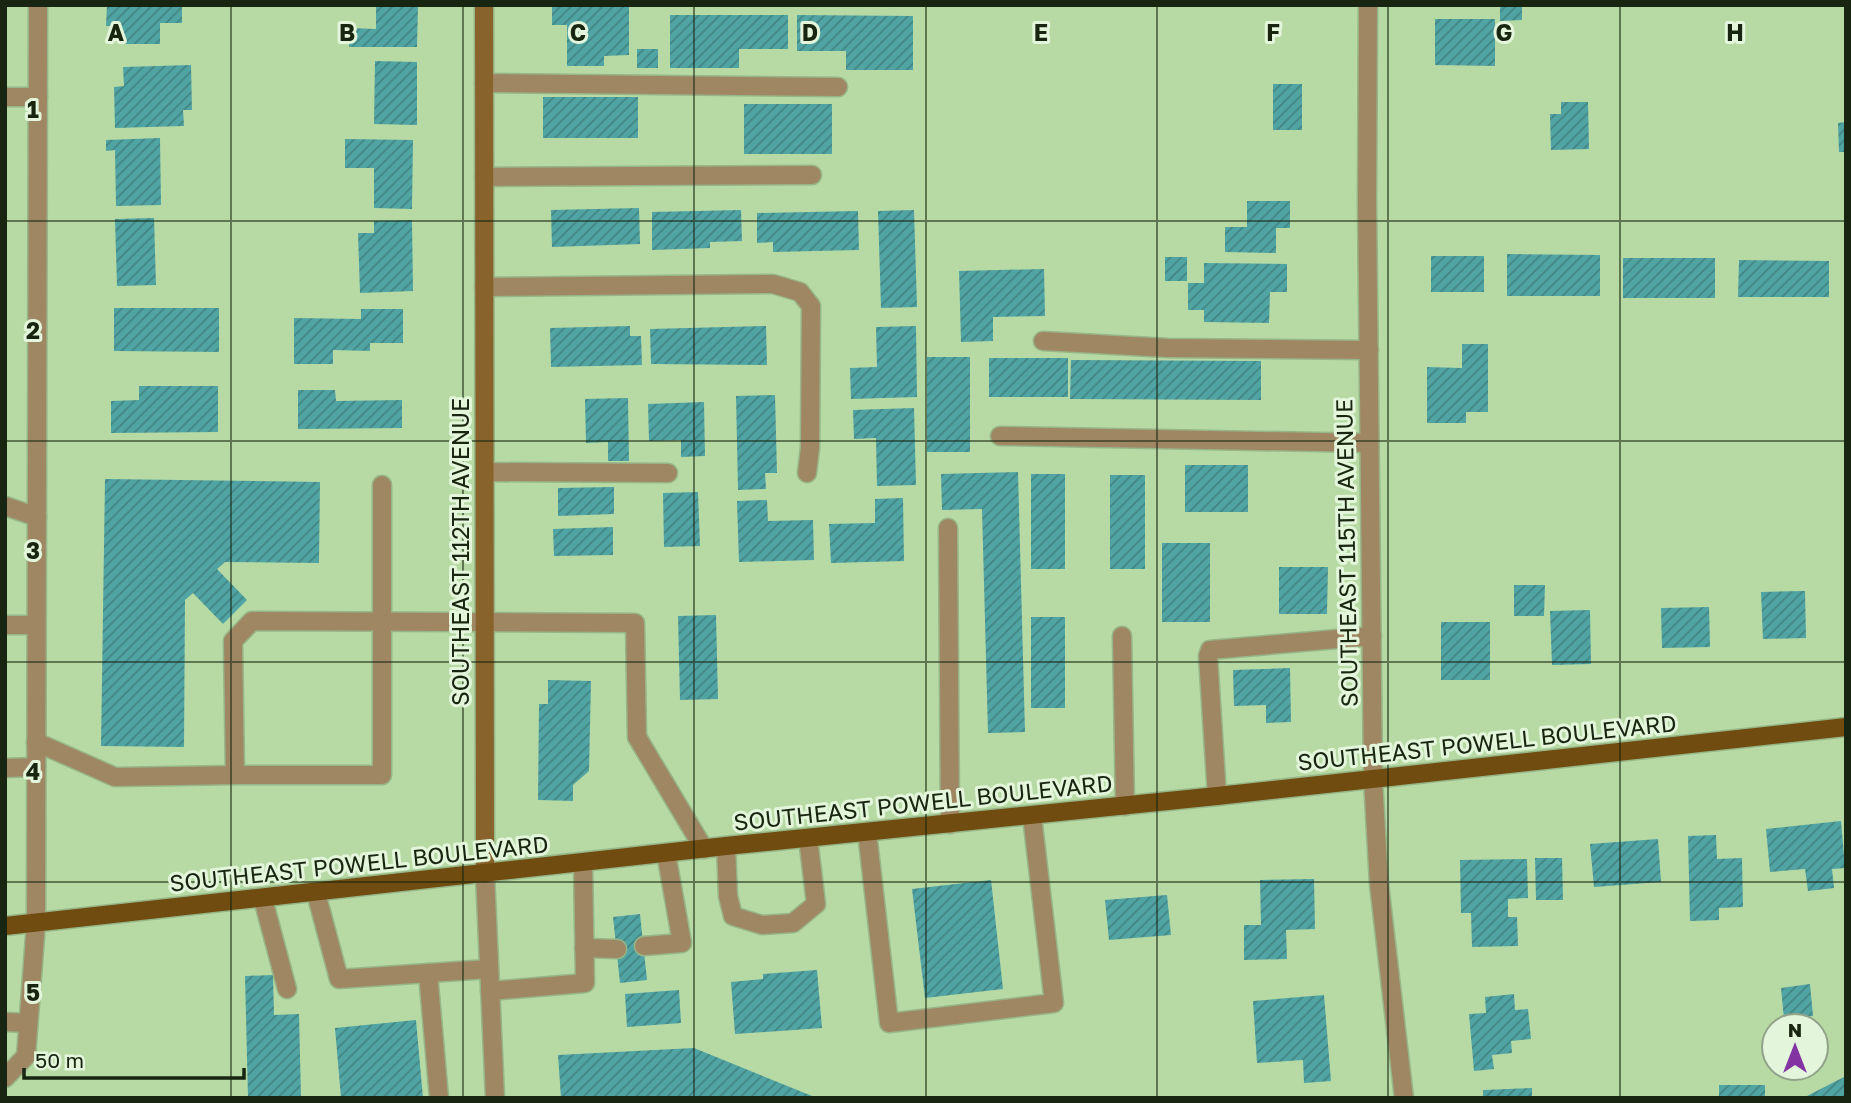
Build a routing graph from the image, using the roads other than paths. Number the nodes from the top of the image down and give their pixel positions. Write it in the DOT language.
graph roads {
  1 [pos="38,5"];
  2 [pos="484,5"];
  3 [pos="1368,5"];
  4 [pos="484,83"];
  5 [pos="838,87"];
  6 [pos="5,97"];
  7 [pos="38,97"];
  8 [pos="812,175"];
  9 [pos="484,177"];
  10 [pos="484,287"];
  11 [pos="1043,341"];
  12 [pos="1369,350"];
  13 [pos="1000,436"];
  14 [pos="1369,443"];
  15 [pos="486,472"];
  16 [pos="668,473"];
  17 [pos="807,473"];
  18 [pos="382,485"];
  19 [pos="5,506"];
  20 [pos="37,517"];
  21 [pos="948,528"];
  22 [pos="381,622"];
  23 [pos="484,623"];
  24 [pos="5,625"];
  25 [pos="36,625"];
  26 [pos="1122,636"];
  27 [pos="1372,636"];
  28 [pos="1846,727"];
  29 [pos="36,742"];
  30 [pos="36,767"];
  31 [pos="5,768"];
  32 [pos="235,775"];
  33 [pos="1373,779"];
  34 [pos="1217,796"];
  35 [pos="1125,806"];
  36 [pos="1032,816"];
  37 [pos="950,824"];
  38 [pos="867,832"];
  39 [pos="808,838"];
  40 [pos="726,846"];
  41 [pos="704,849"];
  42 [pos="666,853"];
  43 [pos="583,863"];
  44 [pos="485,874"];
  45 [pos="316,893"];
  46 [pos="263,899"];
  47 [pos="36,923"];
  48 [pos="5,926"];
  49 [pos="644,946"];
  50 [pos="584,948"];
  51 [pos="617,949"];
  52 [pos="489,970"];
  53 [pos="428,973"];
  54 [pos="288,989"];
  55 [pos="490,992"];
  56 [pos="5,1022"];
  57 [pos="28,1023"];
  58 [pos="5,1078"];
  59 [pos="439,1098"];
  60 [pos="495,1098"];
  61 [pos="1404,1098"];
  1 -- 7 [label="street"];
  2 -- 4 [label="main road, SOUTHEAST 112TH AVENUE"];
  3 -- 12 [label="street, SOUTHEAST 115TH AVENUE"];
  4 -- 5 [label="street"];
  4 -- 9 [label="main road, SOUTHEAST 112TH AVENUE"];
  6 -- 7 [label="street"];
  7 -- 20 [label="street"];
  8 -- 9 [label="street"];
  9 -- 10 [label="main road, SOUTHEAST 112TH AVENUE"];
  10 -- 15 [label="main road, SOUTHEAST 112TH AVENUE"];
  10 -- 17 [label="street"];
  11 -- 12 [label="street"];
  12 -- 14 [label="street, SOUTHEAST 115TH AVENUE"];
  13 -- 14 [label="street"];
  14 -- 27 [label="street, SOUTHEAST 115TH AVENUE"];
  15 -- 16 [label="street"];
  15 -- 23 [label="main road, SOUTHEAST 112TH AVENUE"];
  18 -- 22 [label="street"];
  19 -- 20 [label="street"];
  20 -- 25 [label="street"];
  21 -- 37 [label="street"];
  22 -- 23 [label="street"];
  22 -- 32 [label="street"];
  22 -- 32 [label="street"];
  23 -- 41 [label="street"];
  23 -- 44 [label="main road, SOUTHEAST 112TH AVENUE"];
  24 -- 25 [label="street"];
  25 -- 29 [label="street"];
  26 -- 35 [label="street"];
  27 -- 33 [label="street, SOUTHEAST 115TH AVENUE"];
  27 -- 34 [label="street"];
  28 -- 33 [label="main road, SOUTHEAST POWELL BOULEVARD"];
  29 -- 30 [label="street"];
  29 -- 32 [label="street"];
  30 -- 31 [label="street"];
  30 -- 47 [label="street"];
  33 -- 34 [label="main road, SOUTHEAST POWELL BOULEVARD"];
  33 -- 61 [label="street, SOUTHEAST 115TH AVENUE"];
  34 -- 35 [label="main road, SOUTHEAST POWELL BOULEVARD"];
  35 -- 36 [label="main road, SOUTHEAST POWELL BOULEVARD"];
  36 -- 37 [label="main road, SOUTHEAST POWELL BOULEVARD"];
  36 -- 38 [label="street"];
  37 -- 38 [label="main road, SOUTHEAST POWELL BOULEVARD"];
  38 -- 39 [label="main road, SOUTHEAST POWELL BOULEVARD"];
  39 -- 40 [label="main road, SOUTHEAST POWELL BOULEVARD"];
  39 -- 40 [label="street"];
  40 -- 41 [label="main road, SOUTHEAST POWELL BOULEVARD"];
  41 -- 42 [label="main road, SOUTHEAST POWELL BOULEVARD"];
  42 -- 43 [label="main road, SOUTHEAST POWELL BOULEVARD"];
  42 -- 49 [label="street"];
  43 -- 44 [label="main road, SOUTHEAST POWELL BOULEVARD"];
  43 -- 50 [label="street"];
  44 -- 45 [label="main road, SOUTHEAST POWELL BOULEVARD"];
  44 -- 52 [label="street, SOUTHEAST 112TH AVENUE"];
  45 -- 46 [label="main road, SOUTHEAST POWELL BOULEVARD"];
  45 -- 53 [label="street"];
  46 -- 47 [label="main road, SOUTHEAST POWELL BOULEVARD"];
  46 -- 54 [label="street"];
  47 -- 48 [label="main road, SOUTHEAST POWELL BOULEVARD"];
  47 -- 57 [label="street"];
  50 -- 51 [label="street"];
  50 -- 55 [label="street"];
  52 -- 53 [label="street"];
  52 -- 55 [label="street, SOUTHEAST 112TH AVENUE"];
  53 -- 59 [label="street"];
  55 -- 60 [label="street, SOUTHEAST 112TH AVENUE"];
  56 -- 57 [label="street"];
  57 -- 58 [label="street"];
}
